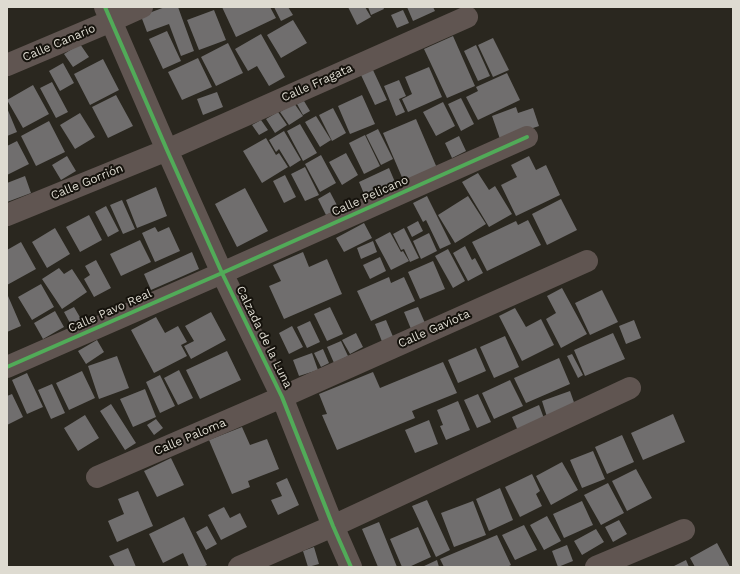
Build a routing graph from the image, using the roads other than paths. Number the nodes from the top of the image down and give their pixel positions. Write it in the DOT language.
graph roads {
  1 [pos="142,7"];
  2 [pos="108,14"];
  3 [pos="467,17"];
  4 [pos="7,65"];
  5 [pos="527,137"];
  6 [pos="166,150"];
  7 [pos="7,215"];
  8 [pos="587,261"];
  9 [pos="222,273"];
  10 [pos="7,367"];
  11 [pos="630,388"];
  12 [pos="282,397"];
  13 [pos="97,477"];
  14 [pos="333,526"];
  15 [pos="684,530"];
  16 [pos="239,567"];
  17 [pos="351,567"];
  18 [pos="596,567"];
  1 -- 2 [label="street, Calle Canario"];
  2 -- 4 [label="street, Calle Canario"];
  2 -- 6 [label="street, Calzada de la Luna"];
  3 -- 6 [label="street, Calle Fragata"];
  5 -- 9 [label="street, Calle Pelicano"];
  6 -- 7 [label="street, Calle Gorrión"];
  6 -- 9 [label="street, Calzada de la Luna"];
  8 -- 12 [label="street, Calle Gaviota"];
  9 -- 10 [label="street, Calle Pavo Real"];
  9 -- 12 [label="street, Calzada de la Luna"];
  11 -- 14 [label="street"];
  12 -- 13 [label="street, Calle Paloma"];
  12 -- 14 [label="street, Calzada de la Luna"];
  14 -- 16 [label="street"];
  14 -- 17 [label="street, Calzada de la Luna"];
  15 -- 18 [label="street"];
}
